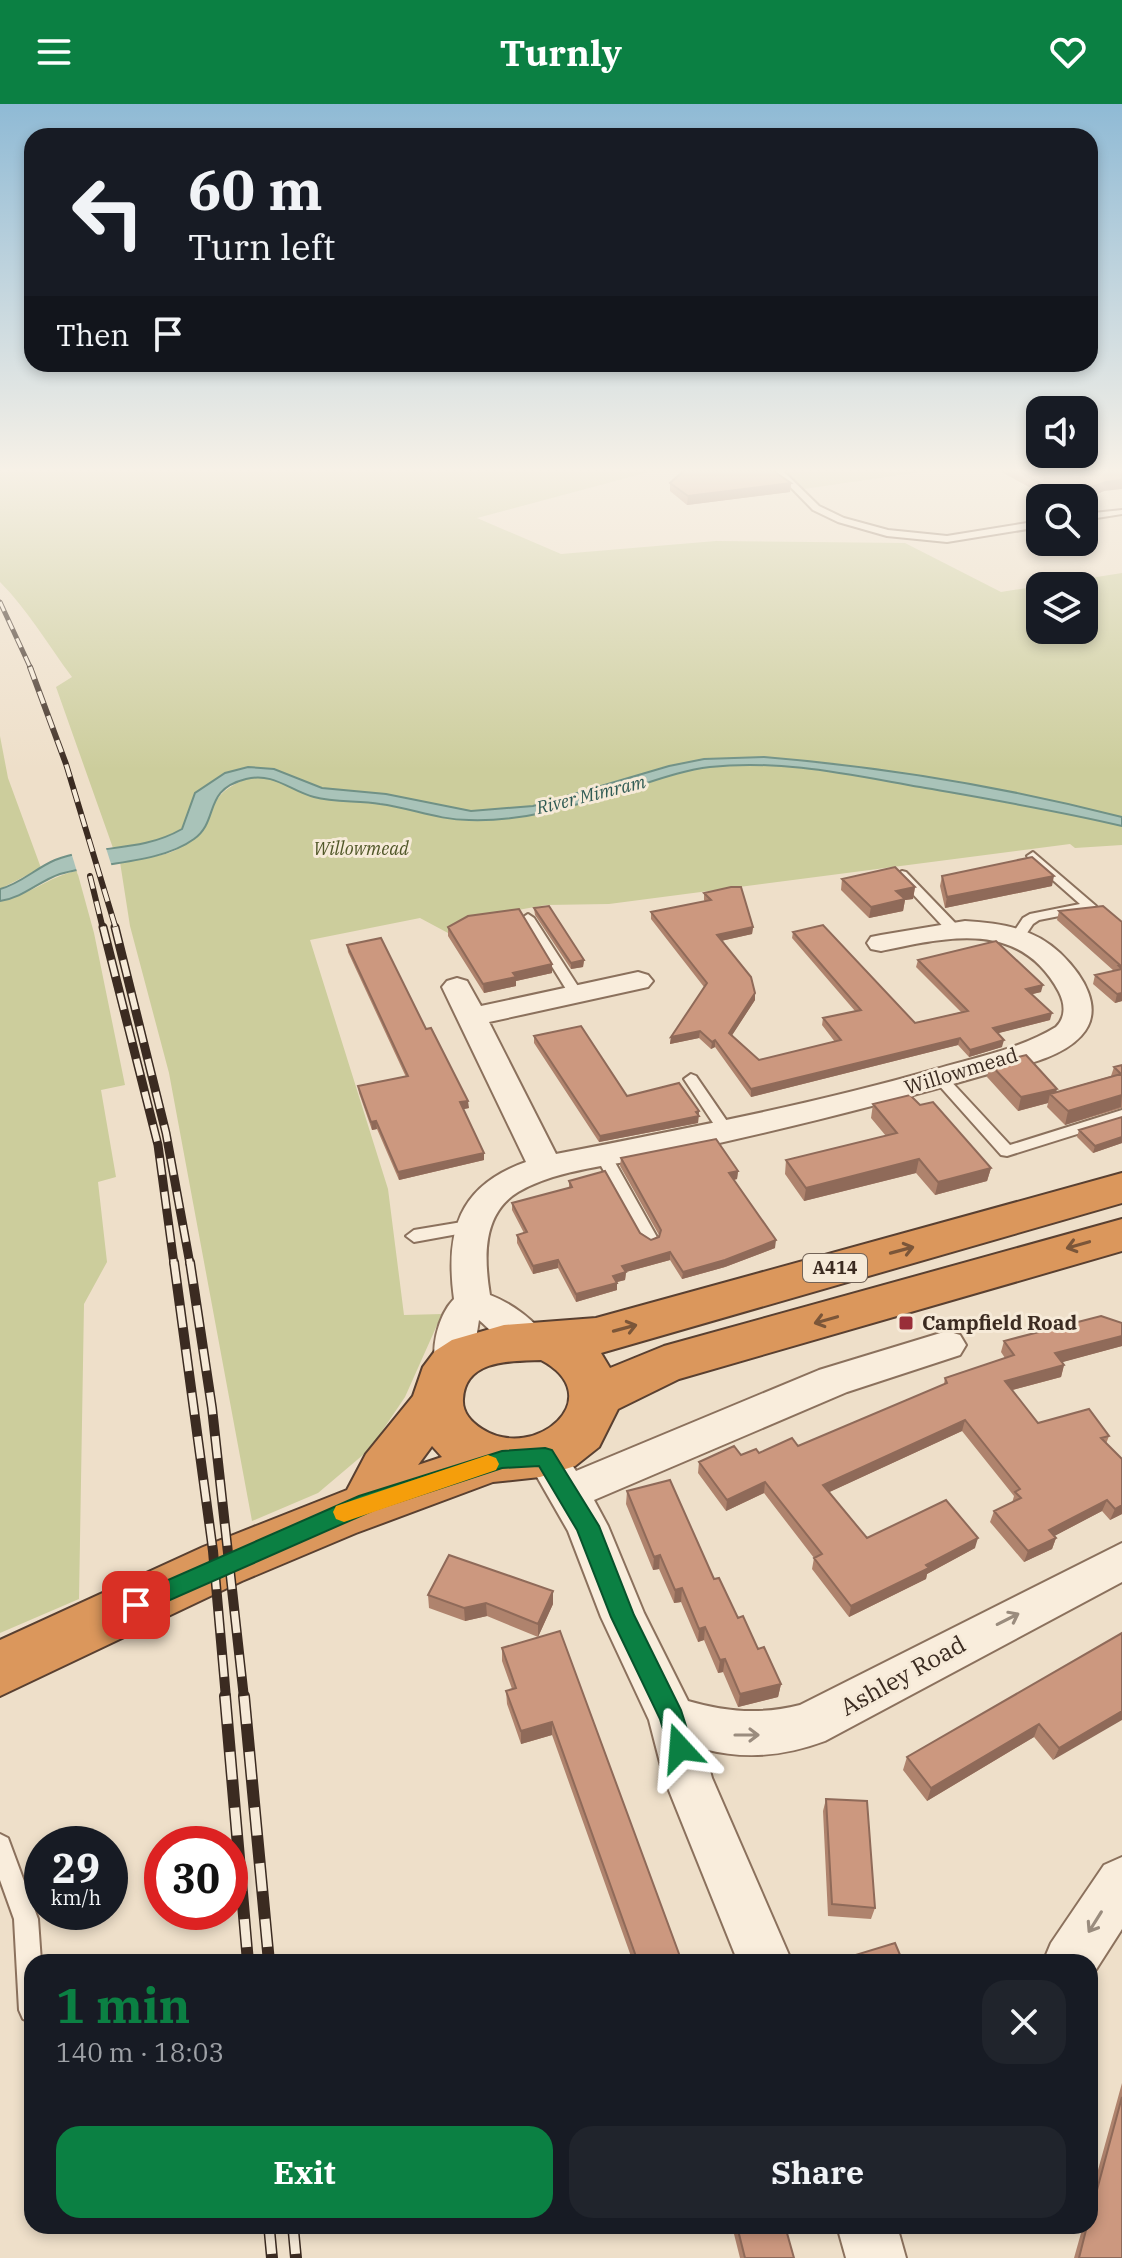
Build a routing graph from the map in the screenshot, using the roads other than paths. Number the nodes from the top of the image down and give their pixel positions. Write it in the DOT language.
graph roads {
  1 [pos="1033,856"];
  2 [pos="901,874"];
  3 [pos="528,918"];
  4 [pos="954,930"];
  5 [pos="1018,936"];
  6 [pos="881,943"];
  7 [pos="638,981"];
  8 [pos="457,987"];
  9 [pos="576,994"];
  10 [pos="473,1017"];
  11 [pos="691,1079"];
  12 [pos="941,1079"];
  13 [pos="1122,1115"];
  14 [pos="726,1131"];
  15 [pos="604,1157"];
  16 [pos="546,1169"];
  17 [pos="1122,1188"];
  18 [pos="474,1226"];
  19 [pos="1122,1235"];
  20 [pos="414,1236"];
  21 [pos="650,1239"];
  22 [pos="473,1303"];
  23 [pos="538,1342"];
  24 [pos="947,1345"];
  25 [pos="445,1383"];
  26 [pos="596,1397"];
  27 [pos="538,1470"];
  28 [pos="367,1503"];
  29 [pos="1122,1561"];
  30 [pos="0,1669"];
  31 [pos="672,1718"];
  32 [pos="0,1846"];
  33 [pos="1122,1883"];
  34 [pos="28,1954"];
  35 [pos="762,1954"];
  36 [pos="1075,1954"];
  37 [pos="869,2234"];
  38 [pos="876,2258"];
  1 -- 5 [label="lane"];
  2 -- 4 [label="lane"];
  3 -- 9 [label="lane"];
  4 -- 5 [label="street, Willowmead"];
  4 -- 6 [label="street, Willowmead"];
  5 -- 12 [label="street, Willowmead"];
  7 -- 9 [label="street"];
  8 -- 10 [label="street"];
  9 -- 10 [label="street"];
  10 -- 16 [label="street"];
  11 -- 14 [label="lane"];
  12 -- 13 [label="lane"];
  12 -- 14 [label="street, Willowmead"];
  14 -- 15 [label="street, Willowmead"];
  15 -- 16 [label="street, Willowmead"];
  15 -- 21 [label="lane"];
  16 -- 18 [label="street, Willowmead"];
  23 -- 17 [label="highway, A414, one-way"];
  18 -- 20 [label="lane"];
  18 -- 22 [label="street, Willowmead"];
  19 -- 26 [label="highway, A414, one-way"];
  22 -- 23 [label="street"];
  22 -- 25 [label="street, Willowmead"];
  23 -- 25 [label="highway"];
  23 -- 26 [label="highway"];
  24 -- 27 [label="street"];
  25 -- 27 [label="highway"];
  25 -- 28 [label="highway"];
  26 -- 27 [label="highway"];
  27 -- 28 [label="highway"];
  27 -- 31 [label="street"];
  28 -- 30 [label="highway"];
  31 -- 29 [label="street, Ashley Road, one-way"];
  31 -- 35 [label="street"];
  32 -- 34 [label="lane"];
  33 -- 36 [label="street, one-way"];
  37 -- 38 [label="street"];
}
